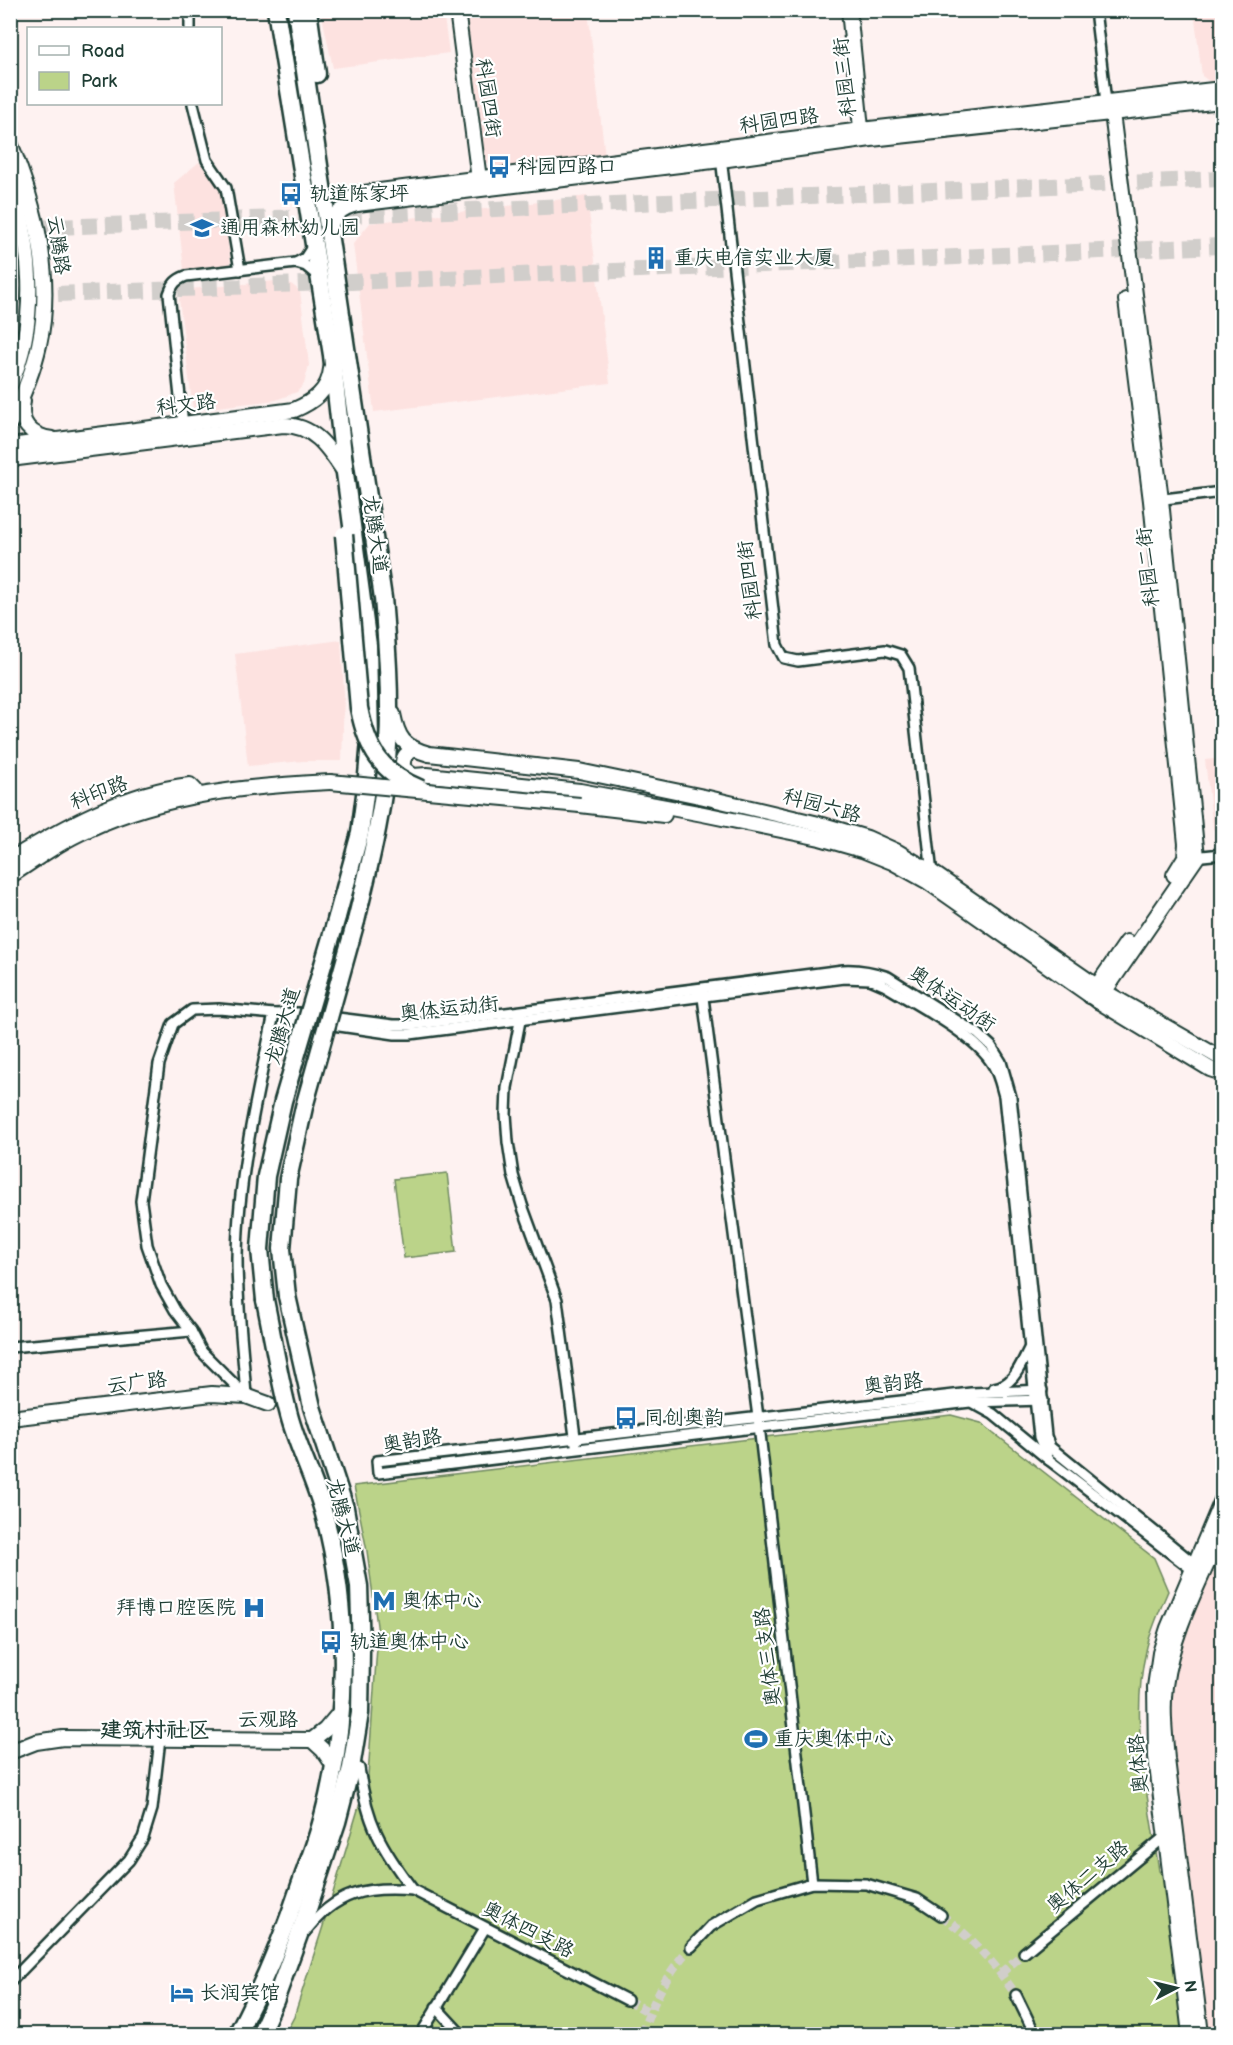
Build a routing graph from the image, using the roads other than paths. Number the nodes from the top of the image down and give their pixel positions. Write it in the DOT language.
graph roads {
  1 [pos="187,10"];
  2 [pos="266,10"];
  3 [pos="276,10"];
  4 [pos="296,10"];
  5 [pos="308,10"];
  6 [pos="457,10"];
  7 [pos="849,10"];
  8 [pos="857,10"];
  9 [pos="1095,10"];
  10 [pos="190,27"];
  11 [pos="290,88"];
  12 [pos="1222,89"];
  13 [pos="1222,101"];
  14 [pos="193,105"];
  15 [pos="1107,110"];
  16 [pos="866,134"];
  17 [pos="317,147"];
  18 [pos="12,152"];
  19 [pos="721,154"];
  20 [pos="10,175"];
  21 [pos="480,184"];
  22 [pos="329,231"];
  23 [pos="315,242"];
  24 [pos="296,263"];
  25 [pos="240,270"];
  26 [pos="320,277"];
  27 [pos="332,355"];
  28 [pos="27,385"];
  29 [pos="10,386"];
  30 [pos="10,423"];
  31 [pos="183,425"];
  32 [pos="63,440"];
  33 [pos="10,446"];
  34 [pos="10,459"];
  35 [pos="345,473"];
  36 [pos="1222,492"];
  37 [pos="1156,500"];
  38 [pos="389,698"];
  39 [pos="413,750"];
  40 [pos="417,782"];
  41 [pos="186,797"];
  42 [pos="381,801"];
  43 [pos="703,814"];
  44 [pos="1222,854"];
  45 [pos="1191,857"];
  46 [pos="10,860"];
  47 [pos="10,876"];
  48 [pos="930,877"];
  49 [pos="702,992"];
  50 [pos="1097,994"];
  51 [pos="274,1014"];
  52 [pos="521,1016"];
  53 [pos="1222,1059"];
  54 [pos="1218,1073"];
  55 [pos="191,1331"];
  56 [pos="10,1347"];
  57 [pos="1030,1347"];
  58 [pos="282,1386"];
  59 [pos="1038,1395"];
  60 [pos="246,1396"];
  61 [pos="970,1397"];
  62 [pos="268,1404"];
  63 [pos="289,1417"];
  64 [pos="758,1417"];
  65 [pos="10,1418"];
  66 [pos="759,1428"];
  67 [pos="575,1438"];
  68 [pos="576,1450"];
  69 [pos="1049,1460"];
  70 [pos="1222,1500"];
  71 [pos="1222,1530"];
  72 [pos="1196,1569"];
  73 [pos="340,1711"];
  74 [pos="360,1713"];
  75 [pos="160,1739"];
  76 [pos="312,1740"];
  77 [pos="10,1752"];
  78 [pos="334,1766"];
  79 [pos="359,1768"];
  80 [pos="1170,1832"];
  81 [pos="812,1883"];
  82 [pos="413,1890"];
  83 [pos="941,1915"];
  84 [pos="314,1920"];
  85 [pos="485,1928"];
  86 [pos="296,1943"];
  87 [pos="691,1947"];
  88 [pos="1024,1953"];
  89 [pos="10,1982"];
  90 [pos="1016,1995"];
  91 [pos="627,2000"];
  92 [pos="436,2007"];
  93 [pos="237,2034"];
  94 [pos="260,2034"];
  95 [pos="269,2034"];
  96 [pos="421,2034"];
  97 [pos="461,2034"];
  98 [pos="1035,2034"];
  99 [pos="1190,2034"];
  100 [pos="1201,2034"];
  1 -- 10 [label="street"];
  2 -- 11 [label="highway"];
  3 -- 11 [label="highway, 龙腾大道"];
  4 -- 17 [label="highway, 龙腾大道"];
  5 -- 17 [label="highway"];
  6 -- 21 [label="street, 科园四街"];
  7 -- 16 [label="street, 科园三街"];
  8 -- 16 [label="street, 科园三街"];
  9 -- 15 [label="street, 科园二街"];
  11 -- 23 [label="highway, 龙腾大道"];
  12 -- 15 [label="street, 科园四路"];
  13 -- 15 [label="street, 科园四路"];
  14 -- 25 [label="street"];
  15 -- 16 [label="street, 科园四路"];
  15 -- 37 [label="street, 科园二街"];
  16 -- 19 [label="street, 科园四路"];
  17 -- 22 [label="highway, 龙腾大道"];
  18 -- 28 [label="street, 云腾路"];
  19 -- 21 [label="street, 科园四路"];
  19 -- 48 [label="street, 科园四街"];
  20 -- 29 [label="street, 云腾路"];
  21 -- 22 [label="street, 科园四路"];
  22 -- 38 [label="highway, 龙腾大道"];
  23 -- 24 [label="street"];
  23 -- 26 [label="highway, 龙腾大道"];
  24 -- 25 [label="street"];
  24 -- 26 [label="street"];
  25 -- 31 [label="street"];
  26 -- 27 [label="highway, 龙腾大道"];
  27 -- 31 [label="street, 科文路"];
  27 -- 35 [label="highway, 龙腾大道"];
  28 -- 30 [label="street, 云腾路"];
  28 -- 32 [label="street"];
  31 -- 32 [label="street, 科文路"];
  32 -- 33 [label="street, 科文路"];
  34 -- 35 [label="street, 科文路"];
  35 -- 40 [label="highway, bridge"];
  35 -- 58 [label="highway, 龙腾大道, bridge"];
  36 -- 37 [label="street"];
  37 -- 45 [label="street, 科园二街"];
  38 -- 39 [label="street"];
  38 -- 42 [label="highway, 龙腾大道"];
  39 -- 40 [label="street"];
  39 -- 48 [label="street, 科园六路"];
  40 -- 41 [label="street, 科印路, bridge"];
  40 -- 42 [label="street"];
  40 -- 43 [label="street, bridge"];
  40 -- 43 [label="street, 科园六路"];
  41 -- 46 [label="street, 科印路"];
  41 -- 47 [label="street, 科印路"];
  42 -- 74 [label="highway, 龙腾大道, bridge"];
  43 -- 48 [label="street, 科园六路"];
  44 -- 45 [label="street"];
  45 -- 50 [label="street"];
  48 -- 50 [label="street, 科园六路"];
  49 -- 52 [label="street, 奥体运动街"];
  49 -- 57 [label="street, 奥体运动街"];
  49 -- 59 [label="street, 奥体运动街"];
  49 -- 64 [label="street, 奥体三支路"];
  50 -- 53 [label="street, 科园六路"];
  50 -- 54 [label="street, 科园六路"];
  51 -- 52 [label="street, 奥体运动街"];
  51 -- 55 [label="street, 奥体运动街"];
  51 -- 60 [label="street"];
  52 -- 67 [label="street"];
  55 -- 56 [label="street"];
  55 -- 60 [label="street, 奥体运动街"];
  57 -- 59 [label="street, 奥体运动街"];
  57 -- 61 [label="street"];
  58 -- 62 [label="street"];
  58 -- 63 [label="highway, 龙腾大道"];
  59 -- 61 [label="street, 奥韵路"];
  59 -- 69 [label="street"];
  59 -- 72 [label="street"];
  60 -- 62 [label="street, 云广路"];
  60 -- 65 [label="street, 云广路"];
  61 -- 64 [label="street, 奥韵路"];
  61 -- 66 [label="street, 奥韵路"];
  61 -- 69 [label="street"];
  62 -- 63 [label="street, 云广路"];
  63 -- 73 [label="highway, 龙腾大道"];
  64 -- 66 [label="street, 奥体三支路"];
  64 -- 67 [label="street, 奥韵路"];
  66 -- 68 [label="street, 奥韵路"];
  66 -- 81 [label="street, 奥体三支路"];
  67 -- 68 [label="street"];
  67 -- 68 [label="street, 奥韵路"];
  69 -- 72 [label="street"];
  70 -- 72 [label="street, 奥体路"];
  71 -- 72 [label="street, 奥体路"];
  72 -- 80 [label="street, 奥体路"];
  73 -- 76 [label="street"];
  73 -- 78 [label="highway, 龙腾大道"];
  74 -- 79 [label="highway"];
  74 -- 86 [label="highway, 龙腾大道"];
  75 -- 76 [label="street, 云观路"];
  75 -- 77 [label="street, 云观路"];
  75 -- 89 [label="street"];
  76 -- 78 [label="street"];
  78 -- 93 [label="highway, 龙腾大道"];
  79 -- 82 [label="street"];
  79 -- 84 [label="highway"];
  80 -- 88 [label="street, 奥体二支路"];
  80 -- 99 [label="street, 奥体路"];
  80 -- 100 [label="street, 奥体路"];
  81 -- 83 [label="street"];
  81 -- 87 [label="street"];
  82 -- 84 [label="street"];
  82 -- 85 [label="street, 奥体四支路"];
  84 -- 86 [label="street"];
  84 -- 95 [label="highway"];
  85 -- 91 [label="street, 奥体四支路"];
  85 -- 92 [label="street"];
  86 -- 94 [label="highway, 龙腾大道"];
  90 -- 98 [label="street"];
  92 -- 96 [label="street"];
  92 -- 97 [label="street"];
}
